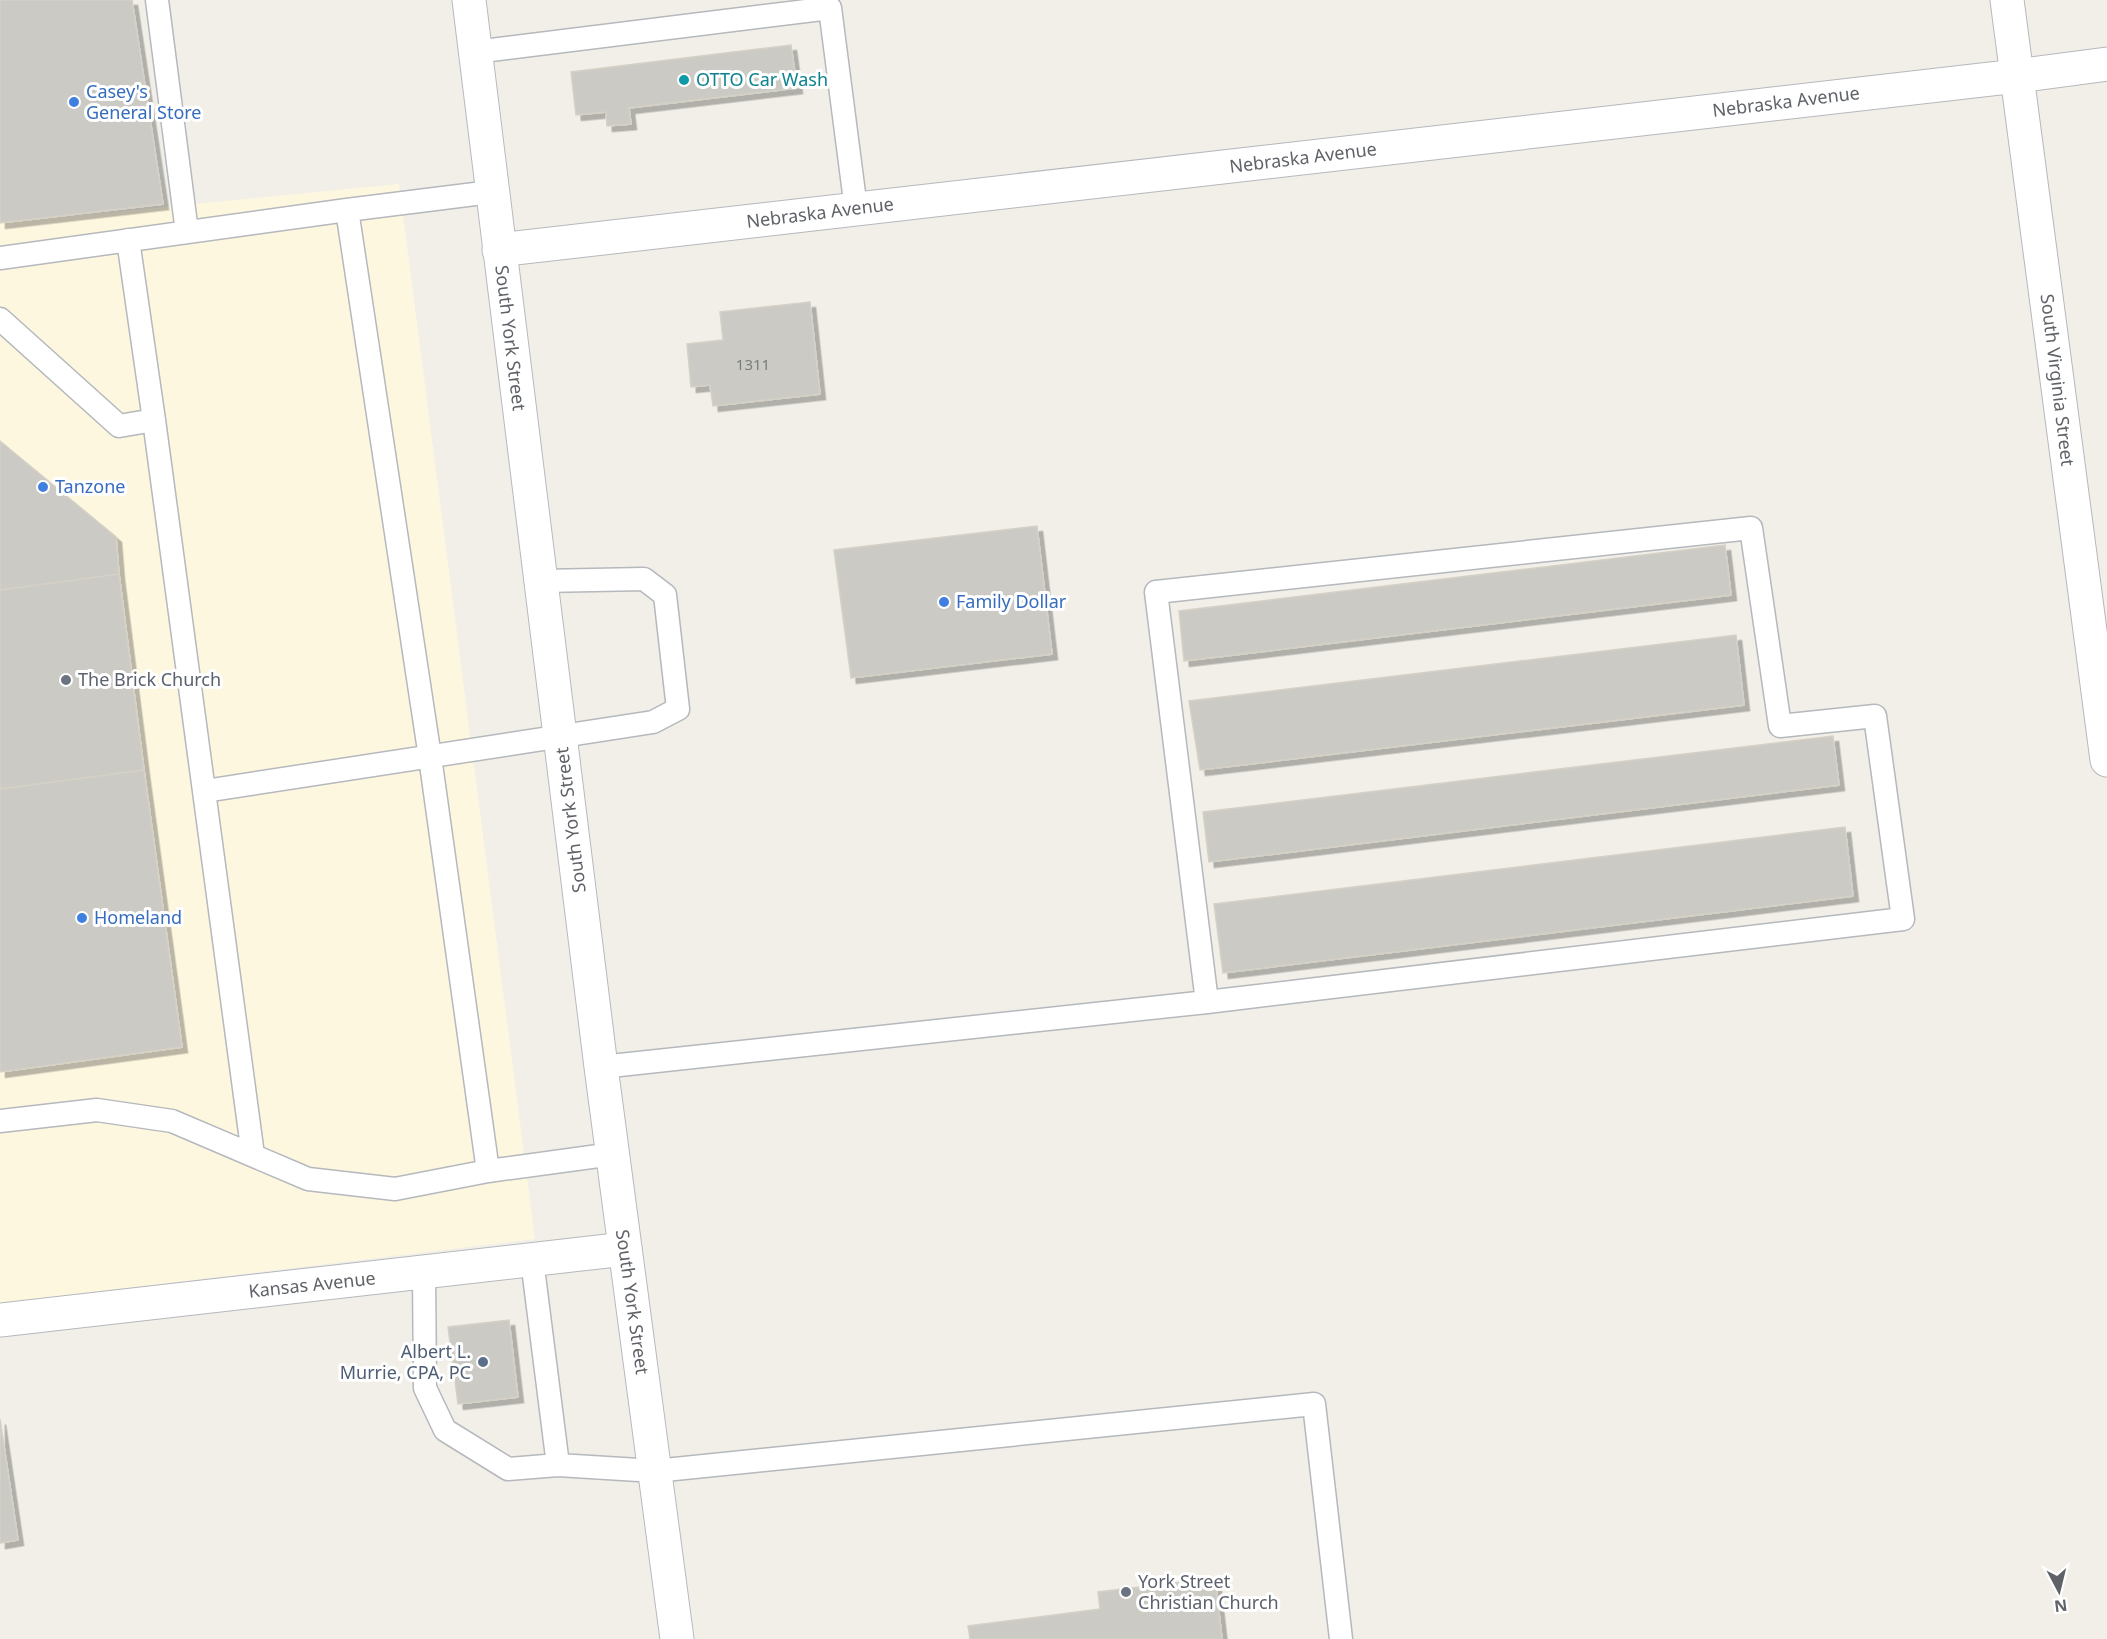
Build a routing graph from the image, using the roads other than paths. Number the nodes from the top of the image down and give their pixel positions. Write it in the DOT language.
graph roads {
  1 [pos="157,0"];
  2 [pos="469,0"];
  3 [pos="2007,0"];
  4 [pos="475,52"];
  5 [pos="2107,64"];
  6 [pos="2017,76"];
  7 [pos="491,192"];
  8 [pos="856,209"];
  9 [pos="346,210"];
  10 [pos="187,232"];
  11 [pos="128,240"];
  12 [pos="499,250"];
  13 [pos="0,258"];
  14 [pos="0,319"];
  15 [pos="154,420"];
  16 [pos="542,581"];
  17 [pos="560,736"];
  18 [pos="430,757"];
  19 [pos="2107,760"];
  20 [pos="206,791"];
  21 [pos="1207,1002"];
  22 [pos="601,1067"];
  23 [pos="0,1121"];
  24 [pos="613,1154"];
  25 [pos="253,1155"];
  26 [pos="488,1171"];
  27 [pos="625,1249"];
  28 [pos="532,1260"];
  29 [pos="424,1272"];
  30 [pos="0,1320"];
  31 [pos="558,1465"];
  32 [pos="655,1471"];
  33 [pos="677,1639"];
  34 [pos="1341,1639"];
  1 -- 10 [label="lane"];
  2 -- 4 [label="street, South York Street"];
  3 -- 6 [label="street, South Virginia Street"];
  4 -- 7 [label="street, South York Street"];
  4 -- 8 [label="lane"];
  5 -- 6 [label="street, Nebraska Avenue"];
  6 -- 8 [label="street, Nebraska Avenue"];
  6 -- 19 [label="street, South Virginia Street"];
  7 -- 9 [label="lane"];
  7 -- 12 [label="street, South York Street"];
  8 -- 12 [label="street, Nebraska Avenue"];
  9 -- 10 [label="lane"];
  9 -- 18 [label="lane"];
  10 -- 11 [label="lane"];
  11 -- 13 [label="lane"];
  11 -- 15 [label="lane"];
  12 -- 16 [label="street, South York Street"];
  14 -- 15 [label="lane"];
  15 -- 20 [label="lane"];
  16 -- 17 [label="street, South York Street"];
  16 -- 17 [label="lane"];
  17 -- 18 [label="lane"];
  17 -- 22 [label="street, South York Street"];
  18 -- 20 [label="lane"];
  18 -- 26 [label="lane"];
  20 -- 25 [label="lane"];
  21 -- 21 [label="lane"];
  21 -- 22 [label="lane"];
  22 -- 24 [label="street, South York Street"];
  23 -- 25 [label="lane"];
  24 -- 26 [label="lane"];
  24 -- 27 [label="street, South York Street"];
  25 -- 26 [label="lane"];
  27 -- 28 [label="street, Kansas Avenue"];
  27 -- 32 [label="street, South York Street"];
  28 -- 29 [label="street, Kansas Avenue"];
  28 -- 31 [label="lane"];
  29 -- 30 [label="street, Kansas Avenue"];
  29 -- 31 [label="lane"];
  31 -- 32 [label="lane"];
  32 -- 33 [label="street, South York Street"];
  32 -- 34 [label="lane"];
}
